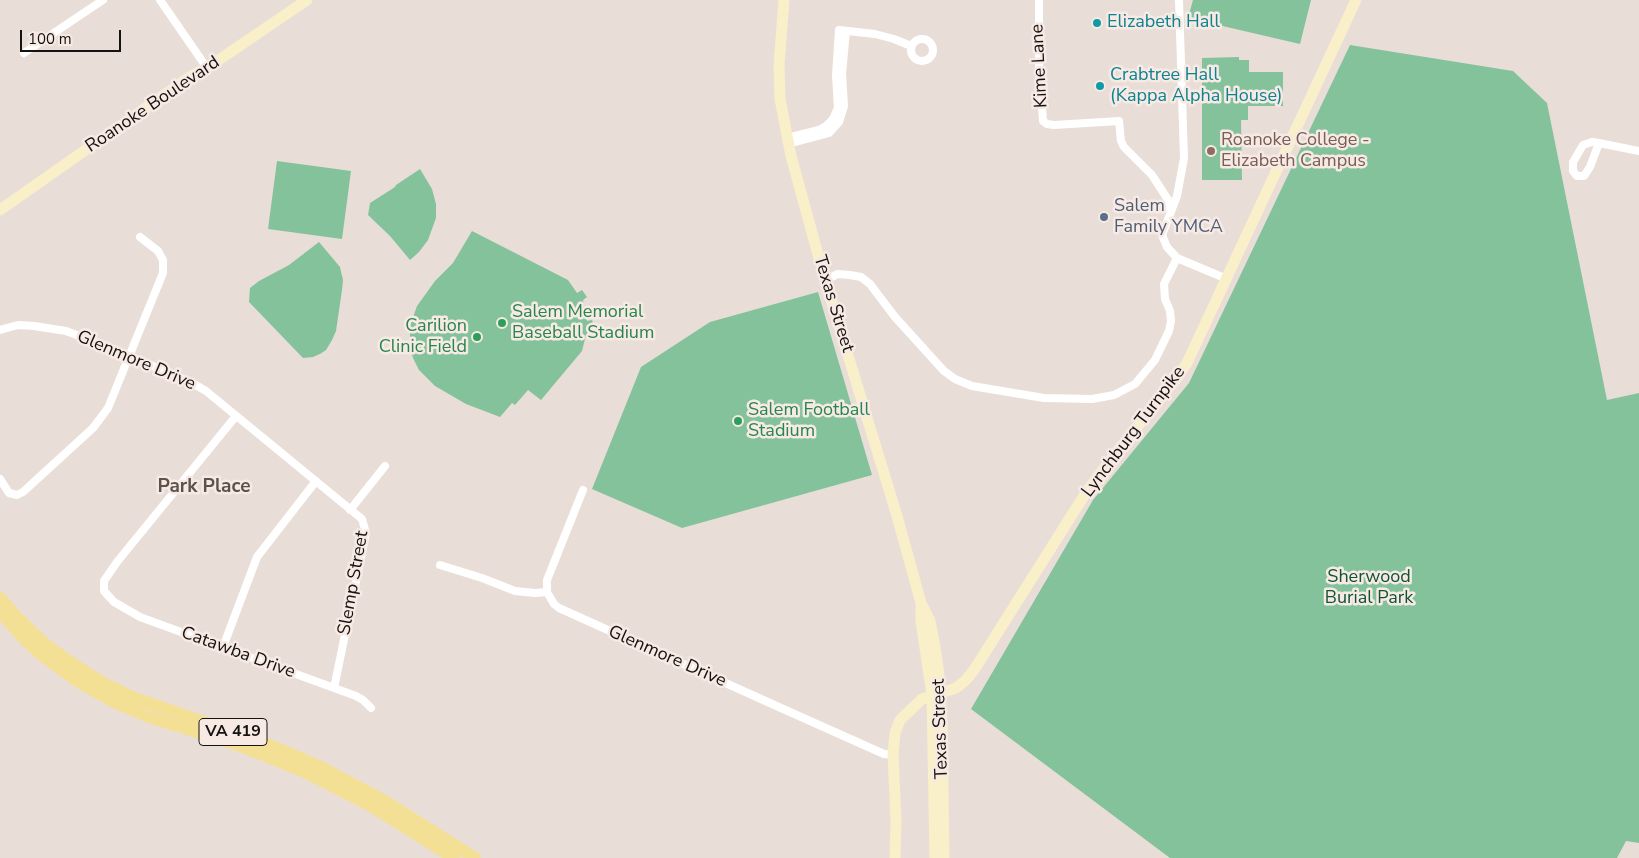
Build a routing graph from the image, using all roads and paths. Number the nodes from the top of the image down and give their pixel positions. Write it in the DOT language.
graph roads {
  1 [pos="103,0"];
  2 [pos="160,0"];
  3 [pos="307,0"];
  4 [pos="784,0"];
  5 [pos="1038,0"];
  6 [pos="1179,0"];
  7 [pos="1356,0"];
  8 [pos="912,46"];
  9 [pos="24,53"];
  10 [pos="207,68"];
  11 [pos="787,141"];
  12 [pos="1598,143"];
  13 [pos="1639,151"];
  14 [pos="0,210"];
  15 [pos="1170,217"];
  16 [pos="140,237"];
  17 [pos="1176,258"];
  18 [pos="1227,279"];
  19 [pos="825,280"];
  20 [pos="0,330"];
  21 [pos="130,356"];
  22 [pos="236,416"];
  23 [pos="385,466"];
  24 [pos="0,480"];
  25 [pos="316,481"];
  26 [pos="583,490"];
  27 [pos="350,510"];
  28 [pos="440,565"];
  29 [pos="547,592"];
  30 [pos="0,598"];
  31 [pos="0,612"];
  32 [pos="223,647"];
  33 [pos="334,688"];
  34 [pos="936,694"];
  35 [pos="372,708"];
  36 [pos="893,755"];
  37 [pos="469,856"];
  38 [pos="454,858"];
  39 [pos="895,858"];
  40 [pos="935,858"];
  41 [pos="944,858"];
  1 -- 9 [label="street"];
  2 -- 10 [label="street"];
  3 -- 10 [label="main road, Roanoke Boulevard"];
  4 -- 11 [label="main road, Texas Street"];
  5 -- 15 [label="street, Kime Lane"];
  6 -- 15 [label="street, Kime Lane"];
  7 -- 18 [label="main road, Lynchburg Turnpike"];
  8 -- 11 [label="street"];
  10 -- 14 [label="main road, Roanoke Boulevard"];
  11 -- 19 [label="main road, Texas Street"];
  12 -- 12 [label="street"];
  12 -- 13 [label="street"];
  15 -- 17 [label="street, Kime Lane"];
  16 -- 21 [label="street"];
  17 -- 18 [label="street"];
  17 -- 19 [label="street"];
  18 -- 34 [label="main road, Lynchburg Turnpike"];
  19 -- 34 [label="main road, Texas Street"];
  20 -- 21 [label="street, Glenmore Drive"];
  21 -- 22 [label="street, Glenmore Drive"];
  21 -- 24 [label="street"];
  22 -- 25 [label="street, Glenmore Drive"];
  22 -- 32 [label="street, Catawba Drive"];
  23 -- 27 [label="street, Slemp Street"];
  25 -- 27 [label="street, Glenmore Drive"];
  25 -- 32 [label="street"];
  26 -- 29 [label="street"];
  27 -- 33 [label="street, Slemp Street"];
  28 -- 29 [label="street"];
  29 -- 36 [label="street, Glenmore Drive"];
  30 -- 37 [label="main road, VA 419"];
  31 -- 38 [label="main road, VA 419"];
  32 -- 33 [label="street, Catawba Drive"];
  33 -- 35 [label="street, Catawba Drive"];
  34 -- 36 [label="main road, Lynchburg Turnpike"];
  34 -- 40 [label="main road, Texas Street"];
  34 -- 41 [label="main road, Texas Street"];
  36 -- 39 [label="main road, Lynchburg Turnpike"];
}
